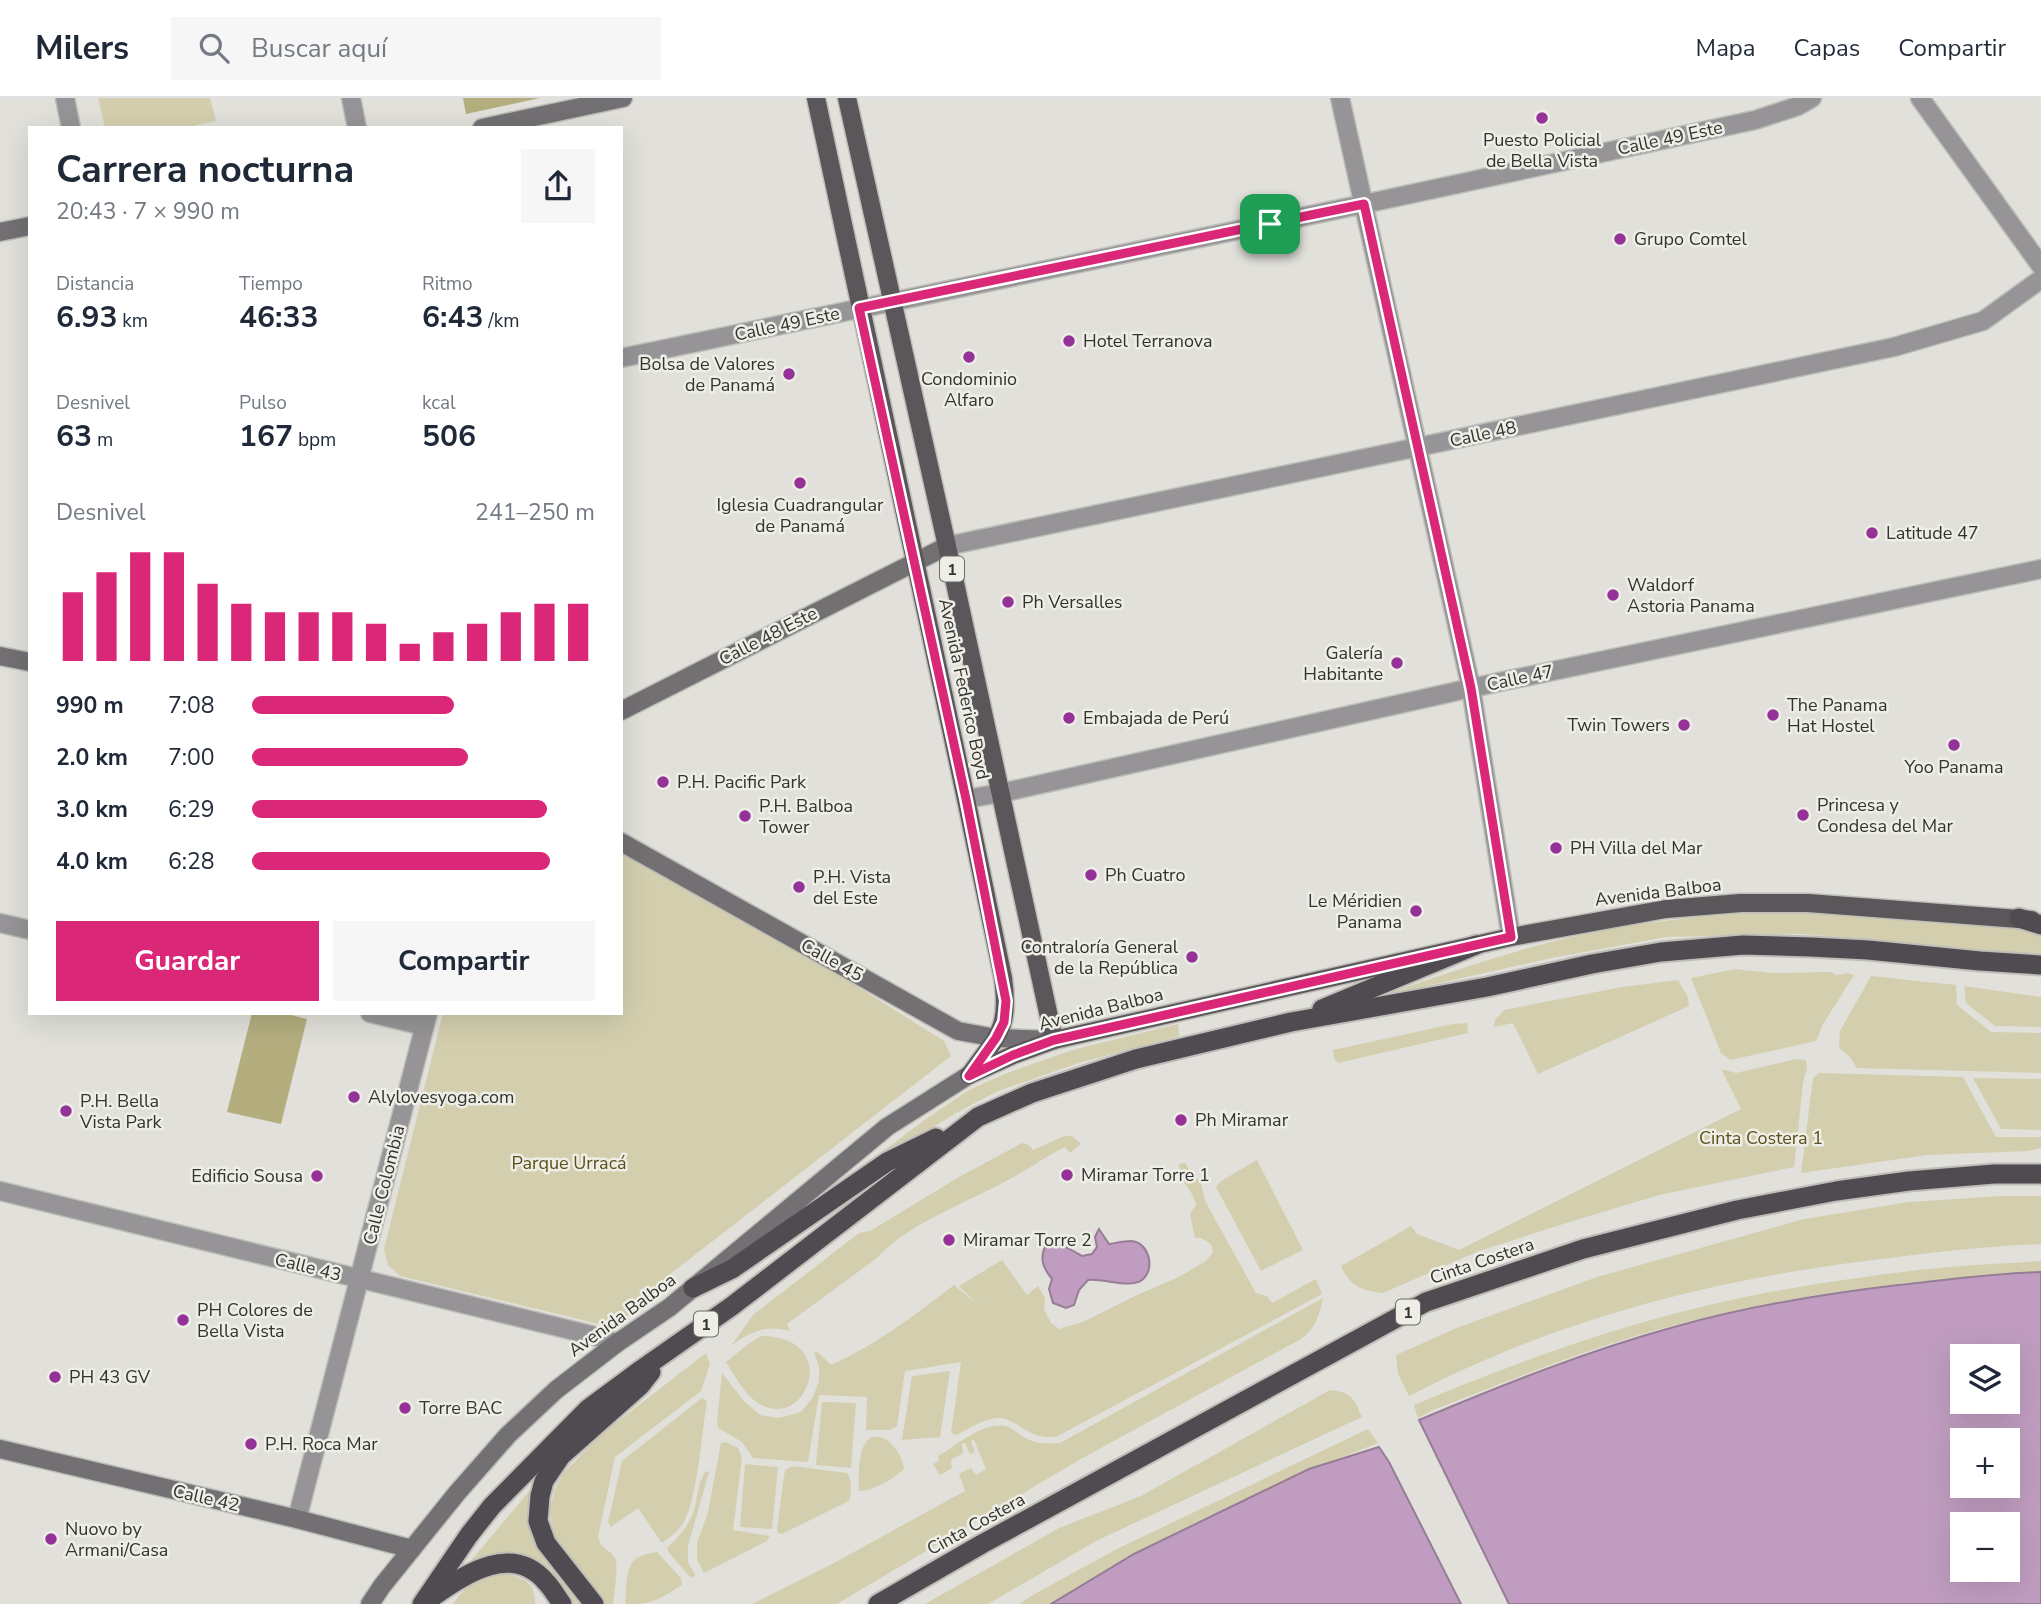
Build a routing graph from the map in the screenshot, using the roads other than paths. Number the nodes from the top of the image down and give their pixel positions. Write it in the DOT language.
graph roads {
  1 [pos="65,98"];
  2 [pos="351,98"];
  3 [pos="623,98"];
  4 [pos="816,98"];
  5 [pos="847,98"];
  6 [pos="1340,98"];
  7 [pos="1812,98"];
  8 [pos="1920,98"];
  9 [pos="72,126"];
  10 [pos="357,126"];
  11 [pos="491,126"];
  12 [pos="1364,204"];
  13 [pos="28,226"];
  14 [pos="0,232"];
  15 [pos="2041,266"];
  16 [pos="2041,279"];
  17 [pos="892,303"];
  18 [pos="859,308"];
  19 [pos="623,358"];
  20 [pos="1418,447"];
  21 [pos="947,546"];
  22 [pos="914,562"];
  23 [pos="2041,569"];
  24 [pos="0,656"];
  25 [pos="28,662"];
  26 [pos="1471,688"];
  27 [pos="623,710"];
  28 [pos="1001,793"];
  29 [pos="966,799"];
  30 [pos="623,843"];
  31 [pos="2019,919"];
  32 [pos="0,923"];
  33 [pos="2041,923"];
  34 [pos="28,930"];
  35 [pos="1511,937"];
  36 [pos="1476,945"];
  37 [pos="1980,961"];
  38 [pos="2041,965"];
  39 [pos="2041,972"];
  40 [pos="386,1015"];
  41 [pos="426,1020"];
  42 [pos="1290,1022"];
  43 [pos="996,1038"];
  44 [pos="1054,1040"];
  45 [pos="969,1076"];
  46 [pos="978,1117"];
  47 [pos="2041,1161"];
  48 [pos="1994,1174"];
  49 [pos="2041,1174"];
  50 [pos="0,1191"];
  51 [pos="360,1279"];
  52 [pos="693,1288"];
  53 [pos="617,1343"];
  54 [pos="666,1352"];
  55 [pos="0,1448"];
  56 [pos="297,1519"];
  57 [pos="412,1549"];
  58 [pos="370,1604"];
  59 [pos="423,1604"];
  60 [pos="562,1604"];
  61 [pos="594,1604"];
  62 [pos="878,1604"];
  1 -- 9 [label="street"];
  2 -- 10 [label="street"];
  3 -- 11 [label="main road"];
  4 -- 18 [label="main road, Avenida Federico Boyd / 1"];
  5 -- 17 [label="main road, Avenida Federico Boyd / 1"];
  6 -- 12 [label="street"];
  7 -- 12 [label="street, Calle 49 Este"];
  8 -- 15 [label="street"];
  12 -- 17 [label="street, Calle 49 Este"];
  12 -- 20 [label="street"];
  13 -- 14 [label="main road"];
  16 -- 20 [label="street, Calle 48"];
  17 -- 18 [label="street, Calle 49 Este"];
  17 -- 21 [label="main road, Avenida Federico Boyd / 1"];
  18 -- 19 [label="street, Calle 49 Este"];
  18 -- 22 [label="main road, Avenida Federico Boyd / 1"];
  20 -- 21 [label="street, Calle 48"];
  20 -- 26 [label="street"];
  21 -- 22 [label="main road, Calle 48"];
  21 -- 28 [label="main road, Avenida Federico Boyd / 1"];
  22 -- 27 [label="main road, Calle 48 Este"];
  22 -- 29 [label="main road, Avenida Federico Boyd / 1"];
  23 -- 26 [label="street, Calle 47"];
  24 -- 25 [label="main road"];
  26 -- 28 [label="street, Calle 47"];
  26 -- 35 [label="street"];
  28 -- 29 [label="street, Calle 47"];
  28 -- 44 [label="main road, Avenida Federico Boyd / 1"];
  29 -- 43 [label="main road, Avenida Federico Boyd / 1"];
  30 -- 43 [label="main road, Calle 45"];
  31 -- 33 [label="highway"];
  31 -- 35 [label="main road, Avenida Balboa"];
  32 -- 34 [label="street"];
  35 -- 36 [label="main road, Avenida Balboa"];
  36 -- 42 [label="highway"];
  36 -- 44 [label="main road, Avenida Balboa"];
  37 -- 38 [label="highway"];
  37 -- 39 [label="highway"];
  37 -- 42 [label="highway, 1"];
  40 -- 41 [label="street"];
  41 -- 51 [label="street, Calle Colombia"];
  42 -- 46 [label="highway, 1"];
  43 -- 44 [label="main road, Calle 45"];
  43 -- 45 [label="main road, Avenida Federico Boyd / 1"];
  44 -- 45 [label="main road, Avenida Balboa"];
  45 -- 52 [label="main road, Avenida Balboa / 1"];
  46 -- 52 [label="highway"];
  46 -- 54 [label="highway, 1"];
  47 -- 48 [label="highway"];
  48 -- 49 [label="highway, Cinta Costera / 1"];
  48 -- 62 [label="highway, Cinta Costera / 1"];
  50 -- 51 [label="street, Calle 43"];
  51 -- 53 [label="street, Calle 43"];
  51 -- 56 [label="street, Calle Colombia"];
  52 -- 53 [label="main road, Avenida Balboa / 1"];
  53 -- 57 [label="main road, Avenida Balboa / 1"];
  54 -- 59 [label="highway, 1"];
  54 -- 61 [label="highway"];
  55 -- 56 [label="main road, Calle 42"];
  56 -- 57 [label="main road, Calle 42"];
  57 -- 58 [label="main road, Avenida Balboa / 1"];
  59 -- 60 [label="highway"];
}
